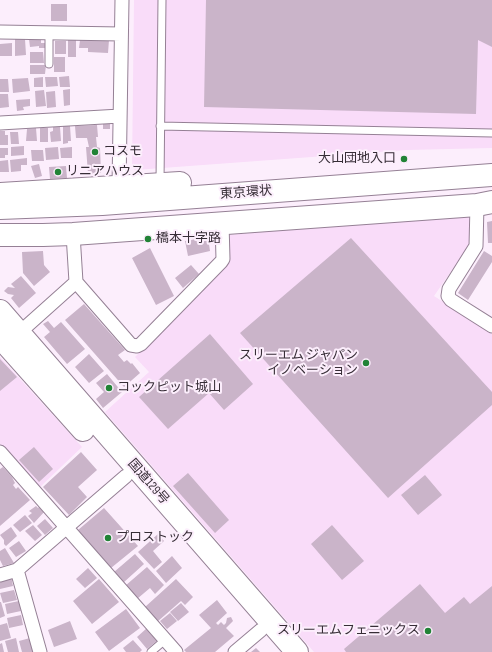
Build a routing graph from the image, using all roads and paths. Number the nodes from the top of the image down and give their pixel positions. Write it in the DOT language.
graph roads {
  1 [pos="122,0"];
  2 [pos="162,0"];
  3 [pos="0,32"];
  4 [pos="49,33"];
  5 [pos="121,34"];
  6 [pos="49,64"];
  7 [pos="120,116"];
  8 [pos="0,123"];
  9 [pos="160,126"];
  10 [pos="492,133"];
  11 [pos="492,163"];
  12 [pos="492,175"];
  13 [pos="160,184"];
  14 [pos="119,186"];
  15 [pos="0,194"];
  16 [pos="487,200"];
  17 [pos="0,208"];
  18 [pos="102,210"];
  19 [pos="222,223"];
  20 [pos="0,224"];
  21 [pos="73,234"];
  22 [pos="0,235"];
  23 [pos="76,282"];
  24 [pos="0,310"];
  25 [pos="492,326"];
  26 [pos="6,340"];
  27 [pos="0,452"];
  28 [pos="126,476"];
  29 [pos="67,528"];
  30 [pos="17,570"];
  31 [pos="0,575"];
  32 [pos="261,630"];
  33 [pos="165,640"];
  34 [pos="40,652"];
  35 [pos="151,652"];
  36 [pos="176,652"];
  37 [pos="236,652"];
  38 [pos="280,652"];
  39 [pos="297,652"];
  1 -- 5 [label="street"];
  2 -- 9 [label="lane"];
  3 -- 4 [label="street"];
  4 -- 5 [label="street"];
  4 -- 6 [label="lane"];
  5 -- 7 [label="street"];
  7 -- 8 [label="street"];
  7 -- 14 [label="street"];
  9 -- 10 [label="lane"];
  9 -- 13 [label="lane"];
  11 -- 13 [label="highway"];
  12 -- 18 [label="highway, 東京環状"];
  13 -- 14 [label="highway"];
  14 -- 15 [label="highway"];
  16 -- 18 [label="highway, 東京環状"];
  16 -- 19 [label="highway"];
  16 -- 25 [label="street"];
  17 -- 18 [label="highway, 東京環状"];
  18 -- 20 [label="highway, 東京環状"];
  19 -- 21 [label="highway"];
  19 -- 23 [label="street"];
  21 -- 22 [label="highway"];
  21 -- 23 [label="street"];
  23 -- 26 [label="street"];
  24 -- 26 [label="highway, 国道129号"];
  26 -- 28 [label="highway, 国道129号"];
  26 -- 39 [label="highway, 国道129号"];
  27 -- 29 [label="street"];
  28 -- 29 [label="street"];
  28 -- 32 [label="highway, 国道129号"];
  29 -- 30 [label="street"];
  29 -- 33 [label="street"];
  30 -- 31 [label="street"];
  30 -- 34 [label="street"];
  32 -- 37 [label="street"];
  32 -- 38 [label="highway, 国道129号"];
  33 -- 35 [label="lane"];
  33 -- 36 [label="street"];
}
